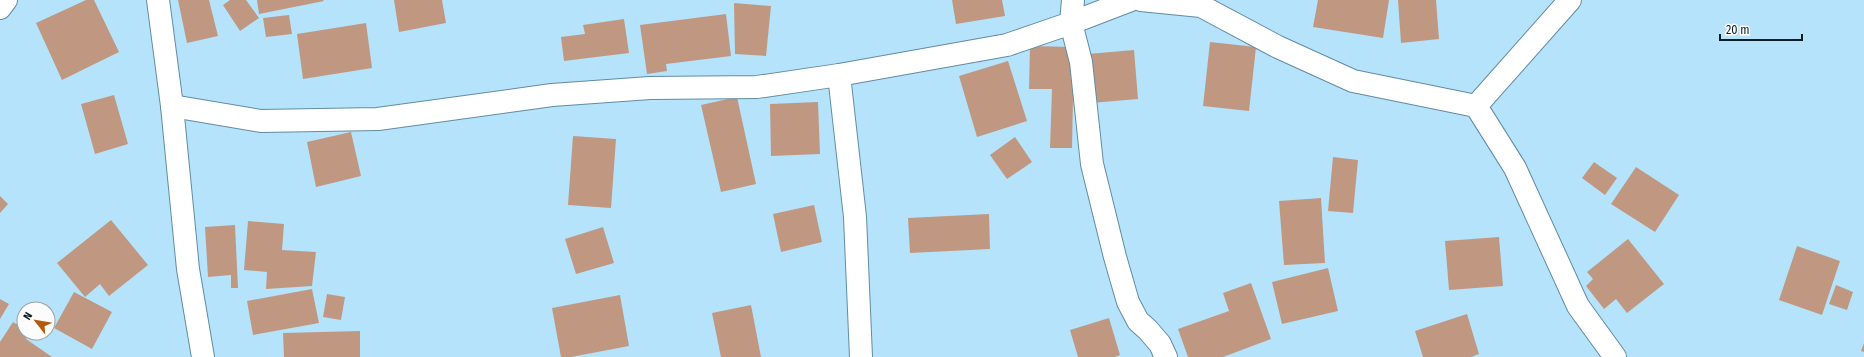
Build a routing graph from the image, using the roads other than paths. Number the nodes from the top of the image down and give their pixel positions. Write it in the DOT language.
graph roads {
  1 [pos="6,0"];
  2 [pos="158,0"];
  3 [pos="1073,0"];
  4 [pos="1131,0"];
  5 [pos="1142,0"];
  6 [pos="1570,0"];
  7 [pos="0,8"];
  8 [pos="1071,23"];
  9 [pos="839,75"];
  10 [pos="172,106"];
  11 [pos="1476,106"];
  12 [pos="203,357"];
  13 [pos="861,357"];
  14 [pos="1166,357"];
  15 [pos="1615,357"];
  1 -- 7 [label="street"];
  2 -- 10 [label="street"];
  3 -- 8 [label="street"];
  4 -- 8 [label="street"];
  5 -- 11 [label="street"];
  6 -- 11 [label="street"];
  8 -- 9 [label="street"];
  8 -- 14 [label="street"];
  9 -- 10 [label="street"];
  9 -- 13 [label="street"];
  10 -- 12 [label="street"];
  11 -- 15 [label="street"];
}
